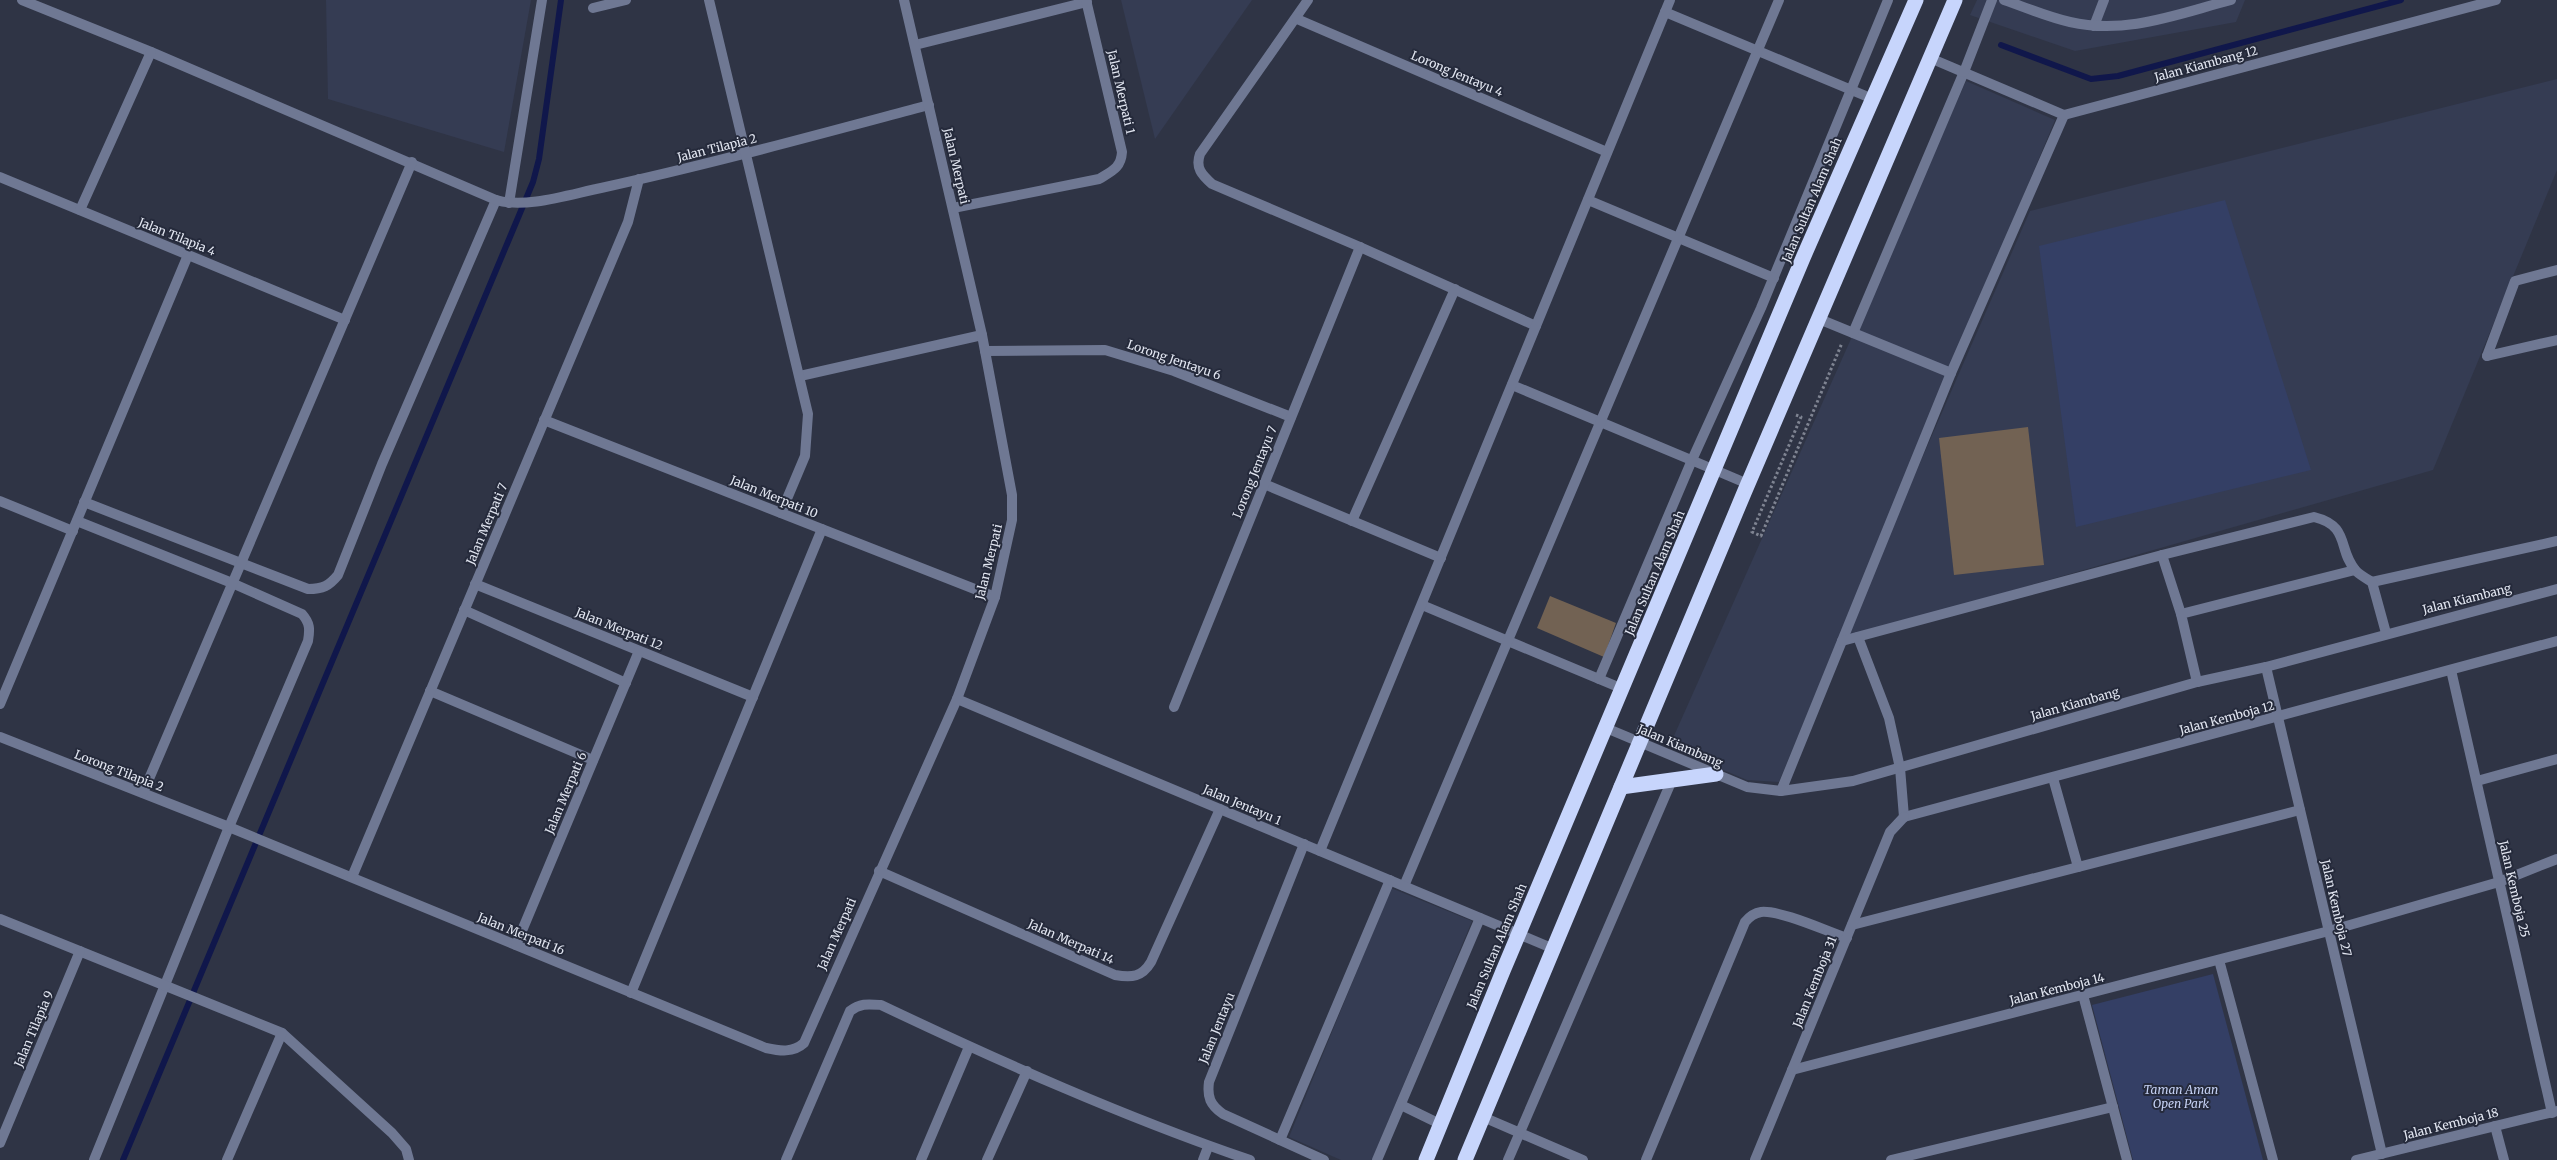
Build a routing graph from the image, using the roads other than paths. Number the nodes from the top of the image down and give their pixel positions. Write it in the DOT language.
graph roads {
  1 [pos="22,0"];
  2 [pos="542,0"];
  3 [pos="626,0"];
  4 [pos="709,0"];
  5 [pos="904,0"];
  6 [pos="1308,0"];
  7 [pos="1670,0"];
  8 [pos="1779,0"];
  9 [pos="1888,0"];
  10 [pos="1916,0"];
  11 [pos="1955,0"];
  12 [pos="1992,0"];
  13 [pos="2004,0"];
  14 [pos="2104,0"];
  15 [pos="2229,0"];
  16 [pos="2496,0"];
  17 [pos="1086,1"];
  18 [pos="592,8"];
  19 [pos="1665,12"];
  20 [pos="1297,19"];
  21 [pos="2094,26"];
  22 [pos="915,45"];
  23 [pos="1758,51"];
  24 [pos="151,52"];
  25 [pos="1930,58"];
  26 [pos="1964,72"];
  27 [pos="1852,90"];
  28 [pos="1873,99"];
  29 [pos="930,105"];
  30 [pos="2064,115"];
  31 [pos="1607,152"];
  32 [pos="746,154"];
  33 [pos="412,162"];
  34 [pos="0,177"];
  35 [pos="639,179"];
  36 [pos="496,200"];
  37 [pos="1588,200"];
  38 [pos="509,203"];
  39 [pos="953,208"];
  40 [pos="80,210"];
  41 [pos="1678,238"];
  42 [pos="1360,247"];
  43 [pos="188,255"];
  44 [pos="2557,270"];
  45 [pos="1774,278"];
  46 [pos="1455,289"];
  47 [pos="1819,319"];
  48 [pos="345,320"];
  49 [pos="1536,326"];
  50 [pos="1850,332"];
  51 [pos="982,335"];
  52 [pos="2557,340"];
  53 [pos="985,351"];
  54 [pos="1951,373"];
  55 [pos="800,376"];
  56 [pos="1512,385"];
  57 [pos="1291,417"];
  58 [pos="544,420"];
  59 [pos="1600,422"];
  60 [pos="1692,460"];
  61 [pos="1715,470"];
  62 [pos="1264,484"];
  63 [pos="1748,484"];
  64 [pos="0,501"];
  65 [pos="84,502"];
  66 [pos="782,513"];
  67 [pos="1352,521"];
  68 [pos="75,526"];
  69 [pos="822,529"];
  70 [pos="2557,541"];
  71 [pos="2162,555"];
  72 [pos="1441,558"];
  73 [pos="241,563"];
  74 [pos="2355,570"];
  75 [pos="232,582"];
  76 [pos="2372,582"];
  77 [pos="475,584"];
  78 [pos="2557,589"];
  79 [pos="995,597"];
  80 [pos="1422,604"];
  81 [pos="464,610"];
  82 [pos="2181,614"];
  83 [pos="2386,633"];
  84 [pos="1858,637"];
  85 [pos="1508,640"];
  86 [pos="1842,641"];
  87 [pos="2557,641"];
  88 [pos="639,651"];
  89 [pos="2266,667"];
  90 [pos="2451,670"];
  91 [pos="1599,679"];
  92 [pos="2197,682"];
  93 [pos="626,683"];
  94 [pos="1623,689"];
  95 [pos="430,691"];
  96 [pos="753,696"];
  97 [pos="957,699"];
  98 [pos="0,704"];
  99 [pos="1174,707"];
  100 [pos="2278,717"];
  101 [pos="1606,728"];
  102 [pos="0,737"];
  103 [pos="1640,742"];
  104 [pos="2557,759"];
  105 [pos="593,760"];
  106 [pos="1900,768"];
  107 [pos="1716,774"];
  108 [pos="2053,778"];
  109 [pos="1672,780"];
  110 [pos="2476,781"];
  111 [pos="1621,786"];
  112 [pos="1782,792"];
  113 [pos="143,793"];
  114 [pos="1220,809"];
  115 [pos="2300,810"];
  116 [pos="1904,817"];
  117 [pos="230,827"];
  118 [pos="1304,844"];
  119 [pos="1320,851"];
  120 [pos="2557,859"];
  121 [pos="2078,867"];
  122 [pos="879,871"];
  123 [pos="352,877"];
  124 [pos="1390,880"];
  125 [pos="2499,882"];
  126 [pos="1404,886"];
  127 [pos="1480,918"];
  128 [pos="0,919"];
  129 [pos="1852,924"];
  130 [pos="2329,931"];
  131 [pos="1518,934"];
  132 [pos="1846,938"];
  133 [pos="516,945"];
  134 [pos="1554,949"];
  135 [pos="80,952"];
  136 [pos="2219,960"];
  137 [pos="166,986"];
  138 [pos="632,992"];
  139 [pos="2083,995"];
  140 [pos="282,1033"];
  141 [pos="804,1043"];
  142 [pos="970,1047"];
  143 [pos="1792,1070"];
  144 [pos="1027,1071"];
  145 [pos="1401,1105"];
  146 [pos="2113,1107"];
  147 [pos="2554,1112"];
  148 [pos="1483,1117"];
  149 [pos="1440,1124"];
  150 [pos="2495,1126"];
  151 [pos="1520,1133"];
  152 [pos="1280,1140"];
  153 [pos="0,1143"];
  154 [pos="1208,1147"];
  155 [pos="2382,1154"];
  156 [pos="94,1160"];
  157 [pos="227,1160"];
  158 [pos="409,1160"];
  159 [pos="786,1160"];
  160 [pos="921,1160"];
  161 [pos="987,1160"];
  162 [pos="1202,1160"];
  163 [pos="1250,1160"];
  164 [pos="1324,1160"];
  165 [pos="1376,1160"];
  166 [pos="1426,1160"];
  167 [pos="1465,1160"];
  168 [pos="1508,1160"];
  169 [pos="1583,1160"];
  170 [pos="1646,1160"];
  171 [pos="1755,1160"];
  172 [pos="1891,1160"];
  173 [pos="2127,1160"];
  174 [pos="2273,1160"];
  175 [pos="2356,1160"];
  176 [pos="2504,1160"];
  1 -- 24 [label="street, Jalan Tilapia 2"];
  2 -- 38 [label="street"];
  3 -- 18 [label="street"];
  4 -- 32 [label="street"];
  5 -- 22 [label="street, Jalan Merpati"];
  6 -- 20 [label="street"];
  7 -- 19 [label="street"];
  8 -- 23 [label="street"];
  9 -- 27 [label="street"];
  10 -- 28 [label="highway, Jalan Sultan Alam Shah"];
  11 -- 25 [label="highway"];
  12 -- 26 [label="street"];
  13 -- 21 [label="street"];
  14 -- 21 [label="street"];
  15 -- 21 [label="street"];
  16 -- 30 [label="street, Jalan Kiambang 12"];
  17 -- 22 [label="street"];
  17 -- 39 [label="street, Jalan Merpati 1"];
  19 -- 23 [label="street"];
  19 -- 31 [label="street"];
  20 -- 31 [label="street, Lorong Jentayu 4"];
  20 -- 42 [label="street"];
  22 -- 29 [label="street, Jalan Merpati"];
  23 -- 27 [label="street"];
  23 -- 41 [label="street"];
  24 -- 33 [label="street, Jalan Tilapia 2"];
  24 -- 40 [label="street"];
  25 -- 26 [label="street"];
  25 -- 47 [label="highway"];
  26 -- 30 [label="street"];
  26 -- 50 [label="street"];
  27 -- 28 [label="street"];
  27 -- 45 [label="street"];
  28 -- 61 [label="highway, Jalan Sultan Alam Shah"];
  29 -- 32 [label="street, Jalan Tilapia 2"];
  29 -- 39 [label="street, Jalan Merpati"];
  30 -- 54 [label="street"];
  31 -- 37 [label="street"];
  32 -- 35 [label="street, Jalan Tilapia 2"];
  32 -- 55 [label="street"];
  33 -- 36 [label="street, Jalan Tilapia 2"];
  33 -- 48 [label="street"];
  34 -- 40 [label="street, Jalan Tilapia 4"];
  35 -- 38 [label="street, Jalan Tilapia 2"];
  35 -- 58 [label="street, Jalan Merpati 7"];
  36 -- 38 [label="street, Jalan Tilapia 2"];
  36 -- 73 [label="street"];
  37 -- 41 [label="street"];
  37 -- 49 [label="street"];
  39 -- 51 [label="street, Jalan Merpati"];
  40 -- 43 [label="street, Jalan Tilapia 4"];
  41 -- 45 [label="street"];
  41 -- 59 [label="street"];
  42 -- 46 [label="street"];
  42 -- 57 [label="street, Lorong Jentayu 7"];
  43 -- 48 [label="street, Jalan Tilapia 4"];
  43 -- 65 [label="street"];
  44 -- 52 [label="street"];
  45 -- 60 [label="street"];
  46 -- 49 [label="street"];
  46 -- 67 [label="street"];
  47 -- 50 [label="street"];
  47 -- 63 [label="highway"];
  48 -- 73 [label="street"];
  49 -- 56 [label="street"];
  50 -- 54 [label="street"];
  51 -- 53 [label="street, Jalan Merpati"];
  51 -- 55 [label="street"];
  53 -- 57 [label="street, Lorong Jentayu 6"];
  53 -- 79 [label="street, Jalan Merpati"];
  54 -- 86 [label="street"];
  55 -- 66 [label="street"];
  56 -- 59 [label="street"];
  56 -- 72 [label="street"];
  57 -- 62 [label="street, Lorong Jentayu 7"];
  58 -- 66 [label="street, Jalan Merpati 10"];
  58 -- 77 [label="street, Jalan Merpati 7"];
  59 -- 60 [label="street"];
  59 -- 85 [label="street"];
  60 -- 61 [label="street"];
  60 -- 91 [label="street"];
  61 -- 63 [label="street"];
  61 -- 94 [label="highway, Jalan Sultan Alam Shah"];
  62 -- 67 [label="street"];
  62 -- 99 [label="street, Lorong Jentayu 7"];
  63 -- 103 [label="highway"];
  64 -- 68 [label="street"];
  65 -- 68 [label="street"];
  65 -- 73 [label="street"];
  66 -- 69 [label="street, Jalan Merpati 10"];
  67 -- 72 [label="street"];
  68 -- 75 [label="street"];
  68 -- 98 [label="street"];
  69 -- 79 [label="street, Jalan Merpati 10"];
  69 -- 96 [label="street"];
  70 -- 76 [label="street"];
  71 -- 74 [label="street"];
  71 -- 82 [label="street"];
  71 -- 84 [label="street"];
  72 -- 80 [label="street"];
  73 -- 75 [label="street"];
  74 -- 76 [label="street"];
  74 -- 82 [label="street"];
  75 -- 113 [label="street"];
  75 -- 117 [label="street"];
  76 -- 83 [label="street"];
  77 -- 81 [label="street, Jalan Merpati 7"];
  77 -- 88 [label="street, Jalan Merpati 12"];
  78 -- 83 [label="street, Jalan Kiambang"];
  79 -- 97 [label="street, Jalan Merpati"];
  80 -- 85 [label="street"];
  80 -- 119 [label="street"];
  81 -- 93 [label="street"];
  81 -- 95 [label="street, Jalan Merpati 7"];
  82 -- 92 [label="street"];
  83 -- 89 [label="street, Jalan Kiambang"];
  84 -- 86 [label="street"];
  84 -- 106 [label="street"];
  85 -- 91 [label="street"];
  85 -- 126 [label="street"];
  86 -- 112 [label="street"];
  87 -- 90 [label="street, Jalan Kemboja 12"];
  88 -- 93 [label="street, Jalan Merpati 6"];
  88 -- 96 [label="street, Jalan Merpati 12"];
  89 -- 92 [label="street, Jalan Kiambang"];
  89 -- 100 [label="street, Jalan Kemboja 27"];
  90 -- 100 [label="street, Jalan Kemboja 12"];
  90 -- 110 [label="street, Jalan Kemboja 25"];
  91 -- 94 [label="street"];
  92 -- 106 [label="street, Jalan Kiambang"];
  93 -- 105 [label="street, Jalan Merpati 6"];
  94 -- 101 [label="highway, Jalan Sultan Alam Shah"];
  95 -- 105 [label="street"];
  95 -- 123 [label="street, Jalan Merpati 7"];
  96 -- 138 [label="street"];
  97 -- 114 [label="street, Jalan Jentayu 1"];
  97 -- 122 [label="street, Jalan Merpati"];
  100 -- 108 [label="street, Jalan Kemboja 12"];
  100 -- 115 [label="street, Jalan Kemboja 27"];
  101 -- 103 [label="street, Jalan Kiambang"];
  101 -- 131 [label="highway, Jalan Sultan Alam Shah"];
  102 -- 113 [label="street, Lorong Tilapia 2"];
  103 -- 107 [label="street, Jalan Kiambang"];
  103 -- 111 [label="highway"];
  104 -- 110 [label="street"];
  105 -- 133 [label="street, Jalan Merpati 6"];
  106 -- 112 [label="street, Jalan Kiambang"];
  106 -- 116 [label="street"];
  107 -- 109 [label="highway"];
  107 -- 112 [label="street, Jalan Kiambang"];
  108 -- 116 [label="street, Jalan Kemboja 12"];
  108 -- 121 [label="street"];
  109 -- 111 [label="highway"];
  109 -- 151 [label="street"];
  110 -- 125 [label="street, Jalan Kemboja 25"];
  111 -- 134 [label="highway"];
  113 -- 117 [label="street, Lorong Tilapia 2"];
  114 -- 118 [label="street, Jalan Jentayu 1"];
  114 -- 122 [label="street, Jalan Merpati 14"];
  115 -- 121 [label="street"];
  115 -- 130 [label="street, Jalan Kemboja 27"];
  116 -- 129 [label="street, Jalan Kemboja 31"];
  117 -- 123 [label="street, Jalan Merpati 16"];
  117 -- 137 [label="street"];
  118 -- 119 [label="street, Jalan Jentayu 1"];
  118 -- 152 [label="street, Jalan Jentayu"];
  119 -- 124 [label="street, Jalan Jentayu 1"];
  120 -- 125 [label="street, Jalan Kemboja 14"];
  121 -- 129 [label="street"];
  122 -- 141 [label="street, Jalan Merpati"];
  123 -- 133 [label="street, Jalan Merpati 16"];
  124 -- 126 [label="street, Jalan Jentayu 1"];
  124 -- 152 [label="street"];
  125 -- 130 [label="street, Jalan Kemboja 14"];
  125 -- 147 [label="street, Jalan Kemboja 25"];
  126 -- 127 [label="street, Jalan Jentayu 1"];
  127 -- 131 [label="street, Jalan Jentayu 1"];
  127 -- 145 [label="street"];
  128 -- 135 [label="street"];
  129 -- 132 [label="street, Jalan Kemboja 31"];
  130 -- 136 [label="street, Jalan Kemboja 14"];
  130 -- 155 [label="street, Jalan Kemboja 27"];
  131 -- 134 [label="street, Jalan Jentayu 1"];
  131 -- 149 [label="highway, Jalan Sultan Alam Shah"];
  132 -- 143 [label="street, Jalan Kemboja 31"];
  132 -- 170 [label="street"];
  133 -- 138 [label="street, Jalan Merpati 16"];
  134 -- 148 [label="highway"];
  135 -- 137 [label="street"];
  135 -- 153 [label="street, Jalan Tilapia 9"];
  136 -- 139 [label="street, Jalan Kemboja 14"];
  136 -- 174 [label="street"];
  137 -- 140 [label="street"];
  137 -- 156 [label="street"];
  138 -- 141 [label="street, Jalan Merpati 16"];
  139 -- 143 [label="street, Jalan Kemboja 14"];
  139 -- 146 [label="street"];
  140 -- 157 [label="street"];
  140 -- 158 [label="street"];
  142 -- 144 [label="street"];
  142 -- 159 [label="street"];
  142 -- 160 [label="street"];
  143 -- 171 [label="street, Jalan Kemboja 31"];
  144 -- 154 [label="street"];
  144 -- 161 [label="street"];
  145 -- 149 [label="street"];
  145 -- 165 [label="street"];
  146 -- 172 [label="street"];
  146 -- 173 [label="street"];
  147 -- 150 [label="street, Jalan Kemboja 18"];
  148 -- 151 [label="street"];
  148 -- 167 [label="highway"];
  149 -- 166 [label="highway, Jalan Sultan Alam Shah"];
  150 -- 155 [label="street, Jalan Kemboja 18"];
  150 -- 176 [label="street"];
  151 -- 168 [label="street"];
  151 -- 169 [label="street"];
  152 -- 164 [label="street, Jalan Jentayu"];
  154 -- 162 [label="street"];
  154 -- 163 [label="street"];
  155 -- 175 [label="street, Jalan Kemboja 18"];
}
